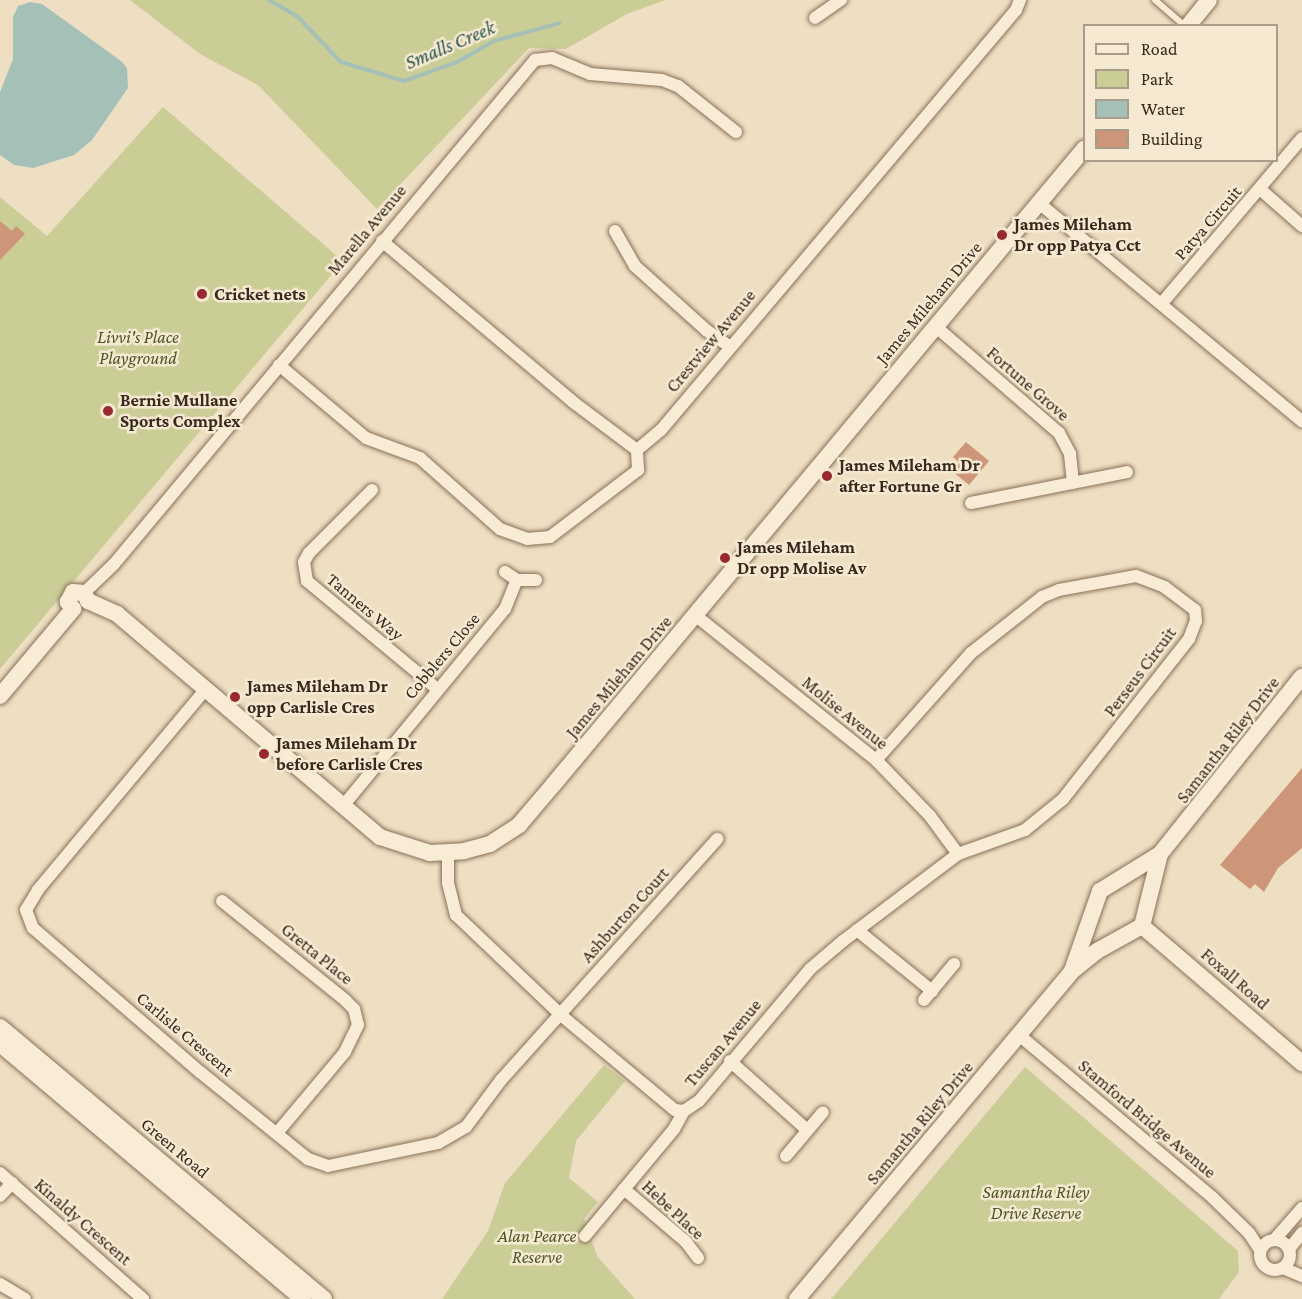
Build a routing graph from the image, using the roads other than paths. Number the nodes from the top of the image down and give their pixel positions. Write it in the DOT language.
graph roads {
  1 [pos="841,0"];
  2 [pos="1020,0"];
  3 [pos="1155,0"];
  4 [pos="1209,0"];
  5 [pos="815,18"];
  6 [pos="1184,24"];
  7 [pos="1188,24"];
  8 [pos="736,132"];
  9 [pos="1302,138"];
  10 [pos="1083,149"];
  11 [pos="1261,190"];
  12 [pos="1039,202"];
  13 [pos="1302,226"];
  14 [pos="615,231"];
  15 [pos="382,241"];
  16 [pos="1162,303"];
  17 [pos="935,326"];
  18 [pos="730,347"];
  19 [pos="279,365"];
  20 [pos="1302,421"];
  21 [pos="637,450"];
  22 [pos="1127,472"];
  23 [pos="1073,483"];
  24 [pos="372,490"];
  25 [pos="971,503"];
  26 [pos="505,572"];
  27 [pos="517,580"];
  28 [pos="536,580"];
  29 [pos="82,601"];
  30 [pos="695,615"];
  31 [pos="1302,677"];
  32 [pos="437,689"];
  33 [pos="205,690"];
  34 [pos="0,696"];
  35 [pos="876,760"];
  36 [pos="343,806"];
  37 [pos="717,839"];
  38 [pos="448,853"];
  39 [pos="958,854"];
  40 [pos="1160,854"];
  41 [pos="1116,882"];
  42 [pos="222,901"];
  43 [pos="1148,904"];
  44 [pos="1093,908"];
  45 [pos="1142,926"];
  46 [pos="857,930"];
  47 [pos="1122,937"];
  48 [pos="954,964"];
  49 [pos="1071,972"];
  50 [pos="562,1016"];
  51 [pos="0,1027"];
  52 [pos="1019,1035"];
  53 [pos="0,1044"];
  54 [pos="730,1061"];
  55 [pos="1302,1063"];
  56 [pos="684,1111"];
  57 [pos="823,1112"];
  58 [pos="806,1129"];
  59 [pos="278,1133"];
  60 [pos="786,1156"];
  61 [pos="0,1173"];
  62 [pos="12,1183"];
  63 [pos="624,1189"];
  64 [pos="0,1196"];
  65 [pos="1302,1208"];
  66 [pos="1302,1233"];
  67 [pos="585,1236"];
  68 [pos="1267,1244"];
  69 [pos="698,1258"];
  70 [pos="1287,1259"];
  71 [pos="1302,1276"];
  72 [pos="0,1284"];
  73 [pos="25,1299"];
  74 [pos="143,1299"];
  75 [pos="303,1299"];
  76 [pos="324,1299"];
  77 [pos="797,1299"];
  1 -- 5 [label="street"];
  2 -- 18 [label="street, Crestview Avenue"];
  3 -- 6 [label="lane"];
  4 -- 7 [label="main road"];
  8 -- 15 [label="street, Marella Avenue"];
  9 -- 11 [label="street, Patya Circuit"];
  10 -- 12 [label="main road, James Mileham Drive"];
  11 -- 13 [label="street"];
  11 -- 16 [label="street, Patya Circuit"];
  12 -- 16 [label="street"];
  12 -- 17 [label="main road, James Mileham Drive"];
  14 -- 18 [label="street"];
  15 -- 19 [label="street, Marella Avenue"];
  15 -- 21 [label="street"];
  16 -- 20 [label="street"];
  17 -- 23 [label="street, Fortune Grove"];
  17 -- 30 [label="main road, James Mileham Drive"];
  18 -- 21 [label="street, Crestview Avenue"];
  19 -- 21 [label="street"];
  19 -- 29 [label="street, Marella Avenue"];
  22 -- 23 [label="street"];
  23 -- 25 [label="street"];
  24 -- 32 [label="street, Tanners Way"];
  26 -- 27 [label="street"];
  27 -- 28 [label="street"];
  27 -- 32 [label="street, Cobblers Close"];
  29 -- 33 [label="main road, James Mileham Drive"];
  29 -- 34 [label="main road, Marella Avenue"];
  30 -- 35 [label="street, Molise Avenue"];
  30 -- 38 [label="main road, James Mileham Drive"];
  31 -- 40 [label="main road, Samantha Riley Drive"];
  32 -- 36 [label="street, Cobblers Close"];
  33 -- 36 [label="main road, James Mileham Drive"];
  33 -- 59 [label="street, Carlisle Crescent"];
  35 -- 39 [label="street, Molise Avenue"];
  35 -- 39 [label="street, Perseus Circuit"];
  36 -- 38 [label="main road, James Mileham Drive"];
  37 -- 50 [label="street, Ashburton Court"];
  38 -- 50 [label="street, Tuscan Avenue"];
  39 -- 46 [label="street, Tuscan Avenue"];
  40 -- 41 [label="main road, Samantha Riley Drive"];
  40 -- 43 [label="main road, Samantha Riley Drive"];
  41 -- 43 [label="main road"];
  41 -- 44 [label="main road, Samantha Riley Drive"];
  42 -- 59 [label="street, Gretta Place"];
  43 -- 45 [label="main road, Samantha Riley Drive"];
  44 -- 47 [label="main road"];
  44 -- 49 [label="main road, Samantha Riley Drive"];
  45 -- 47 [label="main road, Samantha Riley Drive"];
  45 -- 55 [label="main road, Foxall Road"];
  46 -- 48 [label="street"];
  46 -- 54 [label="street, Tuscan Avenue"];
  47 -- 49 [label="main road, Samantha Riley Drive"];
  49 -- 52 [label="main road, Samantha Riley Drive"];
  50 -- 56 [label="street, Tuscan Avenue"];
  50 -- 59 [label="street, Carlisle Crescent"];
  51 -- 76 [label="main road, Green Road"];
  52 -- 68 [label="street, Stamford Bridge Avenue"];
  52 -- 77 [label="main road, Samantha Riley Drive"];
  53 -- 75 [label="main road, Green Road"];
  54 -- 56 [label="street, Tuscan Avenue"];
  54 -- 58 [label="street"];
  56 -- 63 [label="street, Hebe Place"];
  57 -- 58 [label="street"];
  58 -- 60 [label="street"];
  61 -- 62 [label="street"];
  62 -- 64 [label="street, Kinaldy Crescent"];
  62 -- 74 [label="street, Kinaldy Crescent"];
  63 -- 67 [label="street, Hebe Place"];
  63 -- 69 [label="street, Hebe Place"];
  65 -- 68 [label="street"];
  66 -- 70 [label="street"];
  68 -- 70 [label="street"];
  68 -- 70 [label="street"];
  70 -- 71 [label="street"];
  72 -- 73 [label="street"];
}
